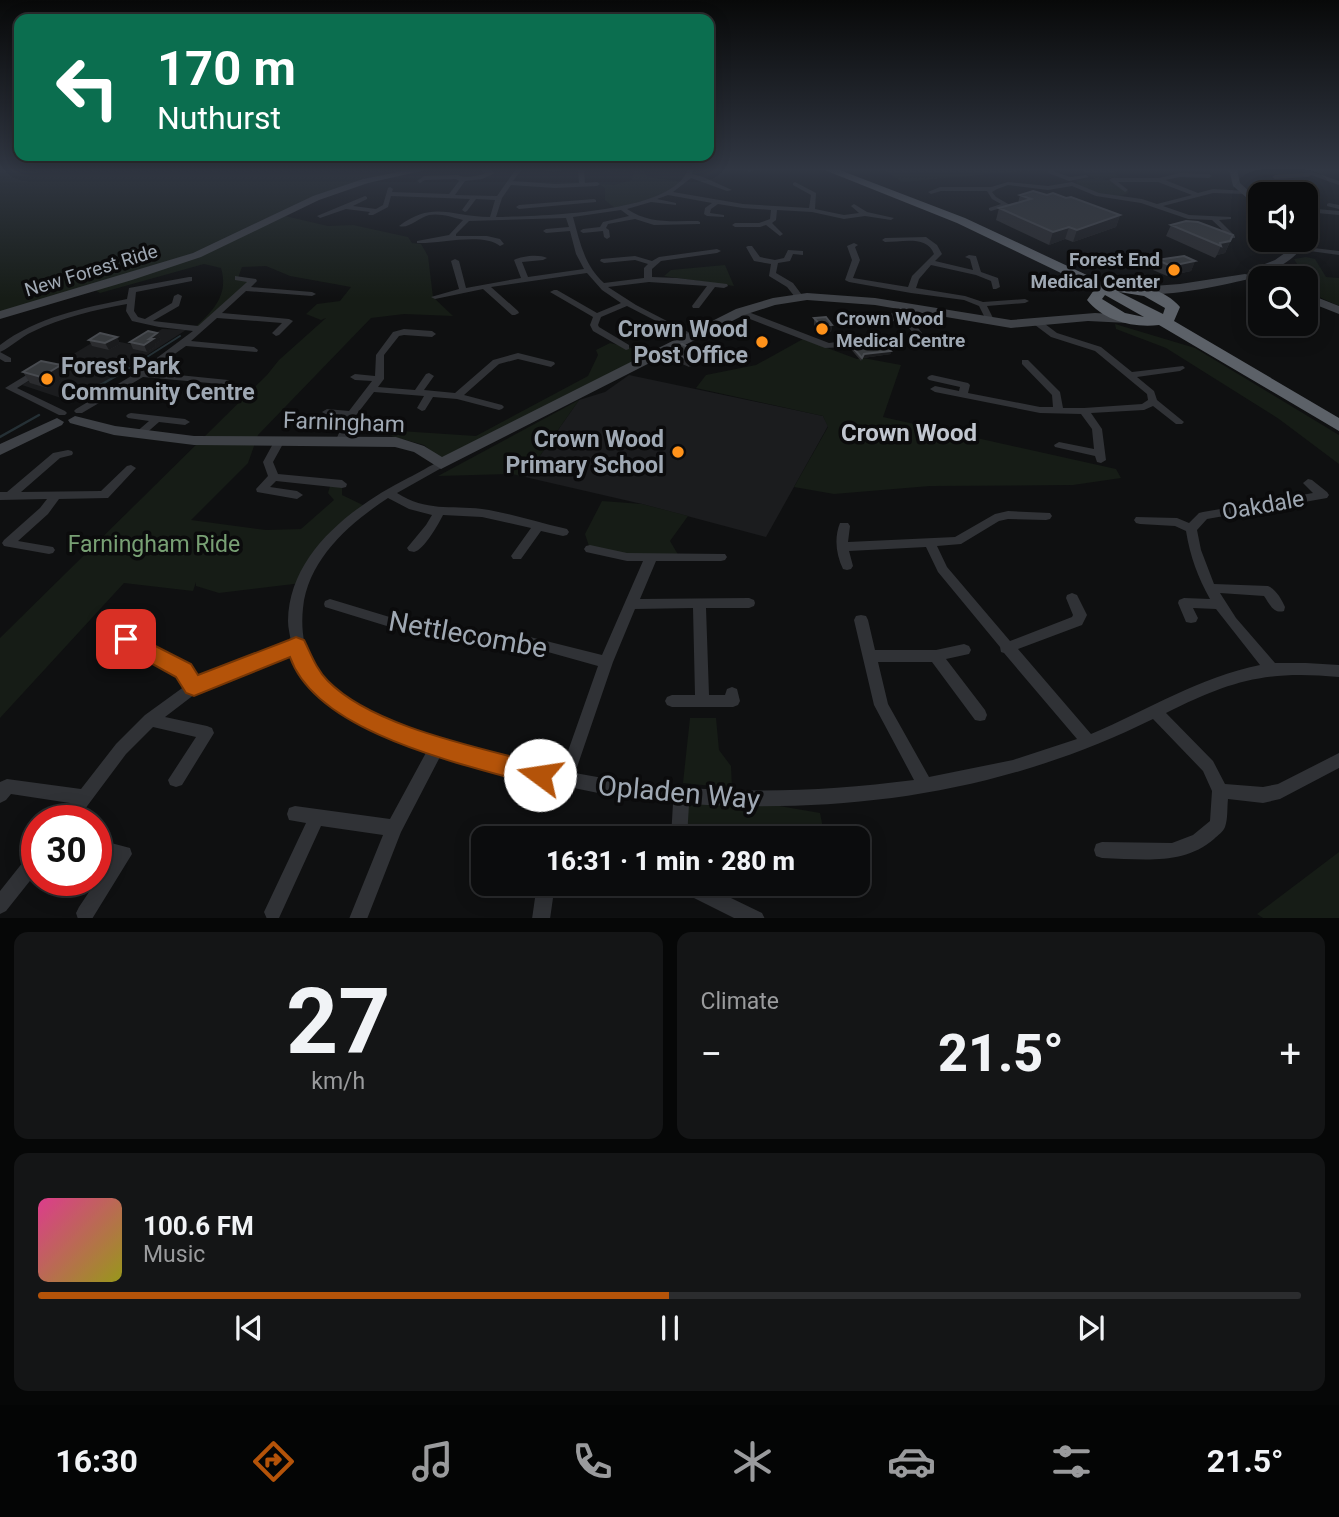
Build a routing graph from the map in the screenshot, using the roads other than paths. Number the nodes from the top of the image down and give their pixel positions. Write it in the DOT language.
graph roads {
  1 [pos="287,212"];
  2 [pos="376,212"];
  3 [pos="467,212"];
  4 [pos="495,212"];
  5 [pos="593,212"];
  6 [pos="628,212"];
  7 [pos="707,212"];
  8 [pos="774,212"];
  9 [pos="820,212"];
  10 [pos="865,212"];
  11 [pos="942,212"];
  12 [pos="943,212"];
  13 [pos="1172,212"];
  14 [pos="869,214"];
  15 [pos="466,215"];
  16 [pos="569,215"];
  17 [pos="951,215"];
  18 [pos="369,216"];
  19 [pos="597,216"];
  20 [pos="635,216"];
  21 [pos="722,216"];
  22 [pos="493,217"];
  23 [pos="891,218"];
  24 [pos="1228,218"];
  25 [pos="1215,219"];
  26 [pos="654,223"];
  27 [pos="768,223"];
  28 [pos="402,226"];
  29 [pos="603,226"];
  30 [pos="696,226"];
  31 [pos="573,229"];
  32 [pos="546,231"];
  33 [pos="583,231"];
  34 [pos="656,233"];
  35 [pos="780,234"];
  36 [pos="1242,234"];
  37 [pos="452,237"];
  38 [pos="607,237"];
  39 [pos="743,237"];
  40 [pos="885,240"];
  41 [pos="419,242"];
  42 [pos="1331,243"];
  43 [pos="500,244"];
  44 [pos="840,246"];
  45 [pos="750,247"];
  46 [pos="1318,248"];
  47 [pos="1292,252"];
  48 [pos="1339,252"];
  49 [pos="800,253"];
  50 [pos="974,257"];
  51 [pos="543,258"];
  52 [pos="455,261"];
  53 [pos="604,261"];
  54 [pos="775,262"];
  55 [pos="652,263"];
  56 [pos="932,263"];
  57 [pos="716,264"];
  58 [pos="1272,266"];
  59 [pos="588,271"];
  60 [pos="978,273"];
  61 [pos="1081,274"];
  62 [pos="1248,275"];
  63 [pos="1248,277"];
  64 [pos="238,278"];
  65 [pos="648,278"];
  66 [pos="189,279"];
  67 [pos="525,279"];
  68 [pos="837,279"];
  69 [pos="849,280"];
  70 [pos="1222,280"];
  71 [pos="713,284"];
  72 [pos="485,286"];
  73 [pos="602,286"];
  74 [pos="724,286"];
  75 [pos="996,287"];
  76 [pos="244,289"];
  77 [pos="1137,289"];
  78 [pos="1181,290"];
  79 [pos="463,291"];
  80 [pos="911,291"];
  81 [pos="554,292"];
  82 [pos="312,294"];
  83 [pos="1101,294"];
  84 [pos="798,295"];
  85 [pos="178,296"];
  86 [pos="435,297"];
  87 [pos="131,301"];
  88 [pos="1025,301"];
  89 [pos="1318,302"];
  90 [pos="628,303"];
  91 [pos="696,303"];
  92 [pos="982,304"];
  93 [pos="1339,310"];
  94 [pos="740,312"];
  95 [pos="900,312"];
  96 [pos="515,313"];
  97 [pos="1169,313"];
  98 [pos="0,315"];
  99 [pos="216,315"];
  100 [pos="597,316"];
  101 [pos="841,317"];
  102 [pos="1074,318"];
  103 [pos="1133,320"];
  104 [pos="145,322"];
  105 [pos="991,322"];
  106 [pos="1038,323"];
  107 [pos="201,329"];
  108 [pos="276,333"];
  109 [pos="918,333"];
  110 [pos="432,334"];
  111 [pos="1192,334"];
  112 [pos="692,336"];
  113 [pos="184,343"];
  114 [pos="844,344"];
  115 [pos="626,347"];
  116 [pos="254,350"];
  117 [pos="2,351"];
  118 [pos="1024,362"];
  119 [pos="551,363"];
  120 [pos="1180,368"];
  121 [pos="40,370"];
  122 [pos="1165,370"];
  123 [pos="141,374"];
  124 [pos="1132,375"];
  125 [pos="429,376"];
  126 [pos="355,377"];
  127 [pos="932,378"];
  128 [pos="228,379"];
  129 [pos="379,379"];
  130 [pos="1179,379"];
  131 [pos="1058,381"];
  132 [pos="1045,382"];
  133 [pos="373,389"];
  134 [pos="5,391"];
  135 [pos="418,393"];
  136 [pos="431,393"];
  137 [pos="963,395"];
  138 [pos="457,396"];
  139 [pos="1153,401"];
  140 [pos="941,405"];
  141 [pos="499,407"];
  142 [pos="422,408"];
  143 [pos="1058,411"];
  144 [pos="1084,411"];
  145 [pos="327,412"];
  146 [pos="352,414"];
  147 [pos="131,416"];
  148 [pos="68,417"];
  149 [pos="1339,418"];
  150 [pos="157,419"];
  151 [pos="186,422"];
  152 [pos="1179,422"];
  153 [pos="1339,426"];
  154 [pos="139,434"];
  155 [pos="341,440"];
  156 [pos="279,442"];
  157 [pos="1059,445"];
  158 [pos="0,450"];
  159 [pos="68,453"];
  160 [pos="441,464"];
  161 [pos="131,468"];
  162 [pos="274,477"];
  163 [pos="1308,483"];
  164 [pos="342,484"];
  165 [pos="388,494"];
  166 [pos="297,495"];
  167 [pos="55,496"];
  168 [pos="4,497"];
  169 [pos="440,512"];
  170 [pos="1046,516"];
  171 [pos="1140,520"];
  172 [pos="538,526"];
  173 [pos="844,526"];
  174 [pos="1191,529"];
  175 [pos="563,532"];
  176 [pos="4,543"];
  177 [pos="930,543"];
  178 [pos="842,547"];
  179 [pos="413,548"];
  180 [pos="590,549"];
  181 [pos="49,550"];
  182 [pos="517,556"];
  183 [pos="721,557"];
  184 [pos="651,558"];
  185 [pos="847,566"];
  186 [pos="1209,588"];
  187 [pos="1072,598"];
  188 [pos="330,604"];
  189 [pos="633,604"];
  190 [pos="749,604"];
  191 [pos="1217,604"];
  192 [pos="699,605"];
  193 [pos="1279,607"];
  194 [pos="1191,618"];
  195 [pos="861,620"];
  196 [pos="126,639"];
  197 [pos="296,646"];
  198 [pos="1006,648"];
  199 [pos="964,650"];
  200 [pos="869,656"];
  201 [pos="936,656"];
  202 [pos="606,662"];
  203 [pos="1272,669"];
  204 [pos="1339,670"];
  205 [pos="194,687"];
  206 [pos="732,693"];
  207 [pos="702,701"];
  208 [pos="672,702"];
  209 [pos="1154,711"];
  210 [pos="980,715"];
  211 [pos="150,720"];
  212 [pos="1089,742"];
  213 [pos="438,746"];
  214 [pos="1339,760"];
  215 [pos="176,780"];
  216 [pos="565,780"];
  217 [pos="925,785"];
  218 [pos="1220,791"];
  219 [pos="0,795"];
  220 [pos="84,796"];
  221 [pos="681,797"];
  222 [pos="78,805"];
  223 [pos="295,814"];
  224 [pos="317,817"];
  225 [pos="680,826"];
  226 [pos="394,828"];
  227 [pos="1102,850"];
  228 [pos="112,851"];
  229 [pos="112,873"];
  230 [pos="21,878"];
  231 [pos="97,896"];
  232 [pos="544,896"];
  233 [pos="708,896"];
  234 [pos="0,905"];
  235 [pos="273,912"];
  236 [pos="86,913"];
  237 [pos="358,918"];
  238 [pos="541,918"];
  239 [pos="754,918"];
  1 -- 98 [label="street, New Forest Ride"];
  2 -- 18 [label="street"];
  3 -- 15 [label="street"];
  4 -- 22 [label="street"];
  5 -- 16 [label="street"];
  6 -- 20 [label="street"];
  7 -- 21 [label="street"];
  8 -- 27 [label="street"];
  9 -- 14 [label="street"];
  10 -- 14 [label="street"];
  11 -- 17 [label="highway"];
  12 -- 17 [label="highway"];
  13 -- 25 [label="street"];
  14 -- 23 [label="street"];
  15 -- 22 [label="street"];
  15 -- 28 [label="street"];
  15 -- 37 [label="street"];
  16 -- 22 [label="street"];
  16 -- 31 [label="street"];
  17 -- 61 [label="highway"];
  19 -- 29 [label="street"];
  20 -- 26 [label="street"];
  20 -- 29 [label="street"];
  24 -- 25 [label="street"];
  25 -- 36 [label="street"];
  26 -- 30 [label="street"];
  26 -- 34 [label="street"];
  27 -- 35 [label="street"];
  27 -- 39 [label="street"];
  29 -- 33 [label="street"];
  29 -- 38 [label="street"];
  31 -- 32 [label="street"];
  31 -- 59 [label="street"];
  37 -- 41 [label="street"];
  37 -- 43 [label="street"];
  40 -- 56 [label="street"];
  42 -- 48 [label="street"];
  44 -- 69 [label="street"];
  45 -- 54 [label="street"];
  46 -- 48 [label="street"];
  47 -- 58 [label="street"];
  49 -- 54 [label="street"];
  50 -- 60 [label="street"];
  51 -- 67 [label="street"];
  52 -- 79 [label="street"];
  53 -- 55 [label="street"];
  54 -- 84 [label="street"];
  55 -- 57 [label="street"];
  55 -- 65 [label="street"];
  56 -- 60 [label="street"];
  56 -- 80 [label="street"];
  59 -- 67 [label="street"];
  59 -- 73 [label="street"];
  60 -- 75 [label="street"];
  61 -- 77 [label="highway"];
  61 -- 83 [label="highway"];
  61 -- 83 [label="highway"];
  62 -- 70 [label="street"];
  63 -- 70 [label="street"];
  64 -- 76 [label="street"];
  65 -- 71 [label="street"];
  65 -- 73 [label="street"];
  66 -- 87 [label="street"];
  67 -- 72 [label="street"];
  68 -- 69 [label="street"];
  69 -- 80 [label="street"];
  70 -- 78 [label="street"];
  71 -- 74 [label="street"];
  71 -- 91 [label="street"];
  72 -- 79 [label="street"];
  72 -- 96 [label="street"];
  73 -- 90 [label="street"];
  76 -- 82 [label="street"];
  76 -- 99 [label="street"];
  77 -- 78 [label="street"];
  77 -- 83 [label="highway"];
  77 -- 97 [label="highway"];
  78 -- 97 [label="street"];
  79 -- 86 [label="street"];
  80 -- 92 [label="street"];
  81 -- 100 [label="street"];
  83 -- 97 [label="highway"];
  83 -- 102 [label="street"];
  83 -- 103 [label="highway"];
  84 -- 94 [label="street, Opladen Way"];
  84 -- 95 [label="street, Opladen Way"];
  85 -- 104 [label="street"];
  87 -- 104 [label="street"];
  87 -- 117 [label="street"];
  88 -- 92 [label="street"];
  89 -- 93 [label="street"];
  90 -- 100 [label="street"];
  90 -- 112 [label="street"];
  92 -- 105 [label="street"];
  94 -- 112 [label="street, Opladen Way"];
  94 -- 114 [label="street"];
  95 -- 101 [label="street"];
  95 -- 105 [label="street, Opladen Way"];
  95 -- 109 [label="street"];
  97 -- 103 [label="highway"];
  97 -- 111 [label="highway"];
  99 -- 107 [label="street"];
  99 -- 108 [label="street"];
  100 -- 115 [label="street"];
  102 -- 103 [label="street, Opladen Way"];
  102 -- 106 [label="street, Opladen Way"];
  103 -- 111 [label="highway"];
  104 -- 107 [label="street"];
  105 -- 106 [label="street, Opladen Way"];
  106 -- 124 [label="street"];
  107 -- 113 [label="street"];
  110 -- 129 [label="street"];
  111 -- 149 [label="highway"];
  111 -- 153 [label="highway"];
  112 -- 160 [label="street, Opladen Way"];
  113 -- 116 [label="street"];
  113 -- 123 [label="street"];
  118 -- 132 [label="street"];
  119 -- 138 [label="street"];
  120 -- 122 [label="street"];
  121 -- 134 [label="street"];
  122 -- 124 [label="street"];
  122 -- 130 [label="street"];
  123 -- 128 [label="street"];
  123 -- 148 [label="street"];
  124 -- 139 [label="street"];
  125 -- 135 [label="street"];
  126 -- 129 [label="street"];
  127 -- 137 [label="street"];
  129 -- 133 [label="street"];
  131 -- 132 [label="street"];
  132 -- 143 [label="street"];
  133 -- 135 [label="street"];
  133 -- 146 [label="street"];
  134 -- 148 [label="street"];
  135 -- 136 [label="street"];
  136 -- 138 [label="street"];
  136 -- 142 [label="street"];
  137 -- 140 [label="street"];
  137 -- 143 [label="street"];
  138 -- 141 [label="street"];
  139 -- 144 [label="street"];
  139 -- 152 [label="street"];
  143 -- 144 [label="street"];
  144 -- 157 [label="street"];
  145 -- 146 [label="street"];
  146 -- 155 [label="street"];
  147 -- 150 [label="street"];
  148 -- 154 [label="street, Farningham"];
  148 -- 158 [label="street"];
  150 -- 151 [label="street"];
  150 -- 154 [label="street"];
  154 -- 156 [label="street, Farningham"];
  155 -- 156 [label="street, Farningham"];
  155 -- 160 [label="street, Farningham"];
  156 -- 162 [label="street"];
  159 -- 168 [label="street"];
  160 -- 165 [label="street, Opladen Way"];
  161 -- 167 [label="street"];
  162 -- 164 [label="street"];
  162 -- 166 [label="street"];
  163 -- 174 [label="street, Oakdale"];
  165 -- 169 [label="street"];
  165 -- 197 [label="street, Opladen Way"];
  167 -- 168 [label="street"];
  167 -- 176 [label="street"];
  169 -- 172 [label="street"];
  169 -- 179 [label="street"];
  170 -- 177 [label="street"];
  171 -- 174 [label="street, Oakdale"];
  172 -- 175 [label="street"];
  172 -- 182 [label="street"];
  173 -- 178 [label="street"];
  174 -- 186 [label="street, Oakdale"];
  176 -- 181 [label="street"];
  177 -- 178 [label="street"];
  177 -- 198 [label="street"];
  178 -- 185 [label="street"];
  180 -- 184 [label="street"];
  183 -- 184 [label="street"];
  184 -- 189 [label="street"];
  186 -- 191 [label="street, Oakdale"];
  186 -- 193 [label="street"];
  187 -- 198 [label="street"];
  188 -- 202 [label="street, Nettlecombe"];
  189 -- 192 [label="street"];
  189 -- 202 [label="street"];
  190 -- 192 [label="street"];
  191 -- 194 [label="street"];
  191 -- 203 [label="street, Oakdale"];
  192 -- 207 [label="street"];
  195 -- 200 [label="street"];
  196 -- 205 [label="street"];
  197 -- 205 [label="street"];
  197 -- 213 [label="street, Opladen Way"];
  198 -- 212 [label="street"];
  199 -- 201 [label="street"];
  200 -- 201 [label="street"];
  200 -- 217 [label="street"];
  201 -- 210 [label="street"];
  202 -- 216 [label="street"];
  203 -- 204 [label="street, Opladen Way"];
  203 -- 209 [label="street, Opladen Way"];
  205 -- 211 [label="street"];
  206 -- 207 [label="street"];
  207 -- 208 [label="street"];
  209 -- 212 [label="street, Opladen Way"];
  209 -- 218 [label="street"];
  211 -- 215 [label="street"];
  211 -- 220 [label="street"];
  212 -- 217 [label="street, Opladen Way"];
  213 -- 216 [label="street, Opladen Way"];
  213 -- 226 [label="street"];
  214 -- 218 [label="street"];
  216 -- 221 [label="street, Opladen Way"];
  217 -- 221 [label="street, Opladen Way"];
  218 -- 227 [label="street"];
  219 -- 220 [label="street"];
  220 -- 222 [label="street"];
  221 -- 225 [label="street"];
  223 -- 224 [label="street"];
  224 -- 226 [label="street"];
  224 -- 235 [label="street"];
  226 -- 237 [label="street"];
  228 -- 229 [label="street"];
  230 -- 234 [label="street"];
  231 -- 236 [label="street"];
  232 -- 238 [label="street"];
  233 -- 239 [label="street"];
}
